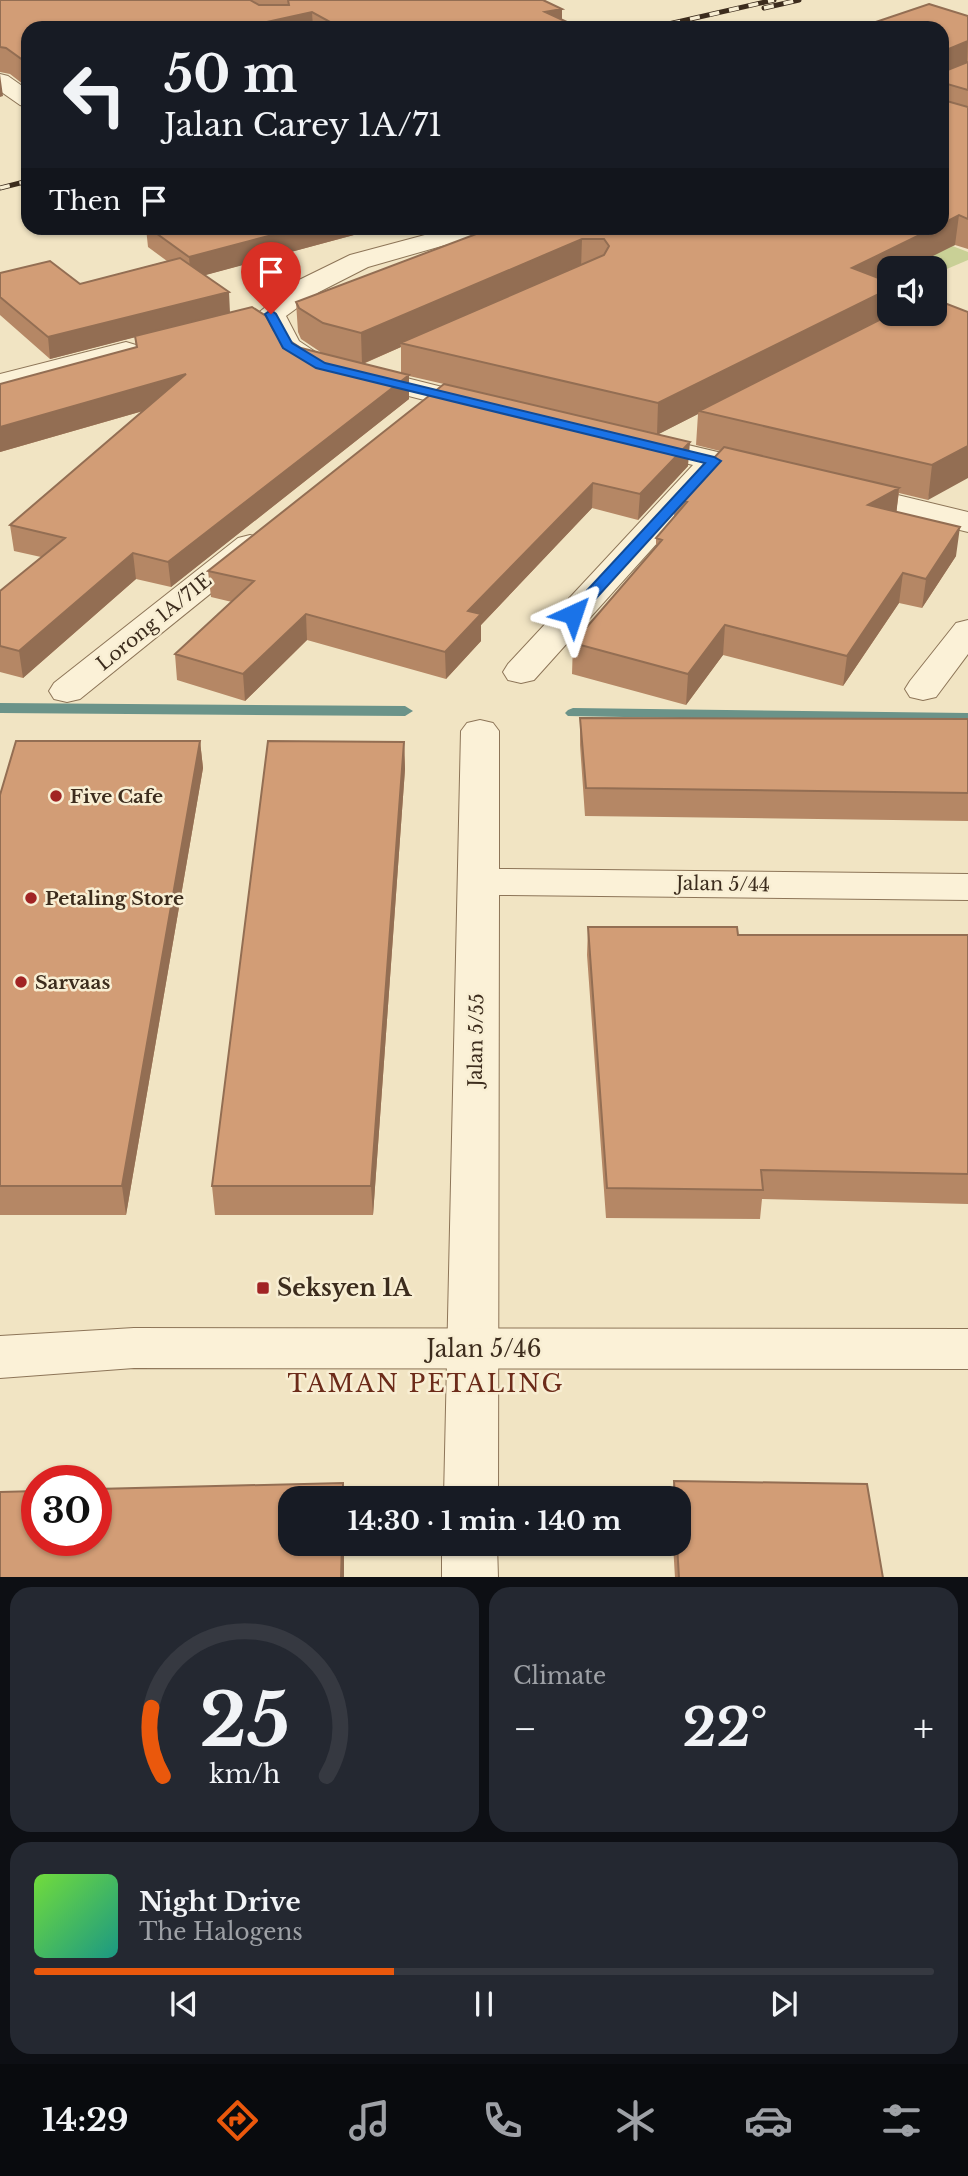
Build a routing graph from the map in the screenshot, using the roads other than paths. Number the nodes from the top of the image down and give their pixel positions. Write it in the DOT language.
graph roads {
  1 [pos="0,81"];
  2 [pos="21,95"];
  3 [pos="453,235"];
  4 [pos="149,345"];
  5 [pos="402,360"];
  6 [pos="364,377"];
  7 [pos="0,383"];
  8 [pos="438,395"];
  9 [pos="516,414"];
  10 [pos="405,421"];
  11 [pos="698,429"];
  12 [pos="608,435"];
  13 [pos="661,448"];
  14 [pos="714,461"];
  15 [pos="968,522"];
  16 [pos="274,526"];
  17 [pos="968,630"];
  18 [pos="521,672"];
  19 [pos="923,689"];
  20 [pos="67,691"];
  21 [pos="480,731"];
  22 [pos="478,882"];
  23 [pos="968,887"];
  24 [pos="472,1349"];
  25 [pos="968,1349"];
  26 [pos="0,1357"];
  27 [pos="471,1486"];
  28 [pos="470,1556"];
  29 [pos="470,1577"];
  1 -- 2 [label="street"];
  3 -- 6 [label="street"];
  4 -- 7 [label="street"];
  5 -- 6 [label="street"];
  6 -- 8 [label="street"];
  8 -- 9 [label="street"];
  8 -- 10 [label="street"];
  11 -- 13 [label="street"];
  12 -- 13 [label="street"];
  13 -- 14 [label="street"];
  14 -- 15 [label="street"];
  14 -- 18 [label="street"];
  16 -- 20 [label="street, Lorong 1A/71E"];
  17 -- 19 [label="street"];
  21 -- 22 [label="street, Jalan 5/55"];
  22 -- 23 [label="street, Jalan 5/44"];
  22 -- 24 [label="street, Jalan 5/55"];
  24 -- 25 [label="street, Jalan 5/46"];
  24 -- 26 [label="street, Jalan 5/46"];
  24 -- 27 [label="street, Jalan 5/55"];
  28 -- 29 [label="street"];
}
